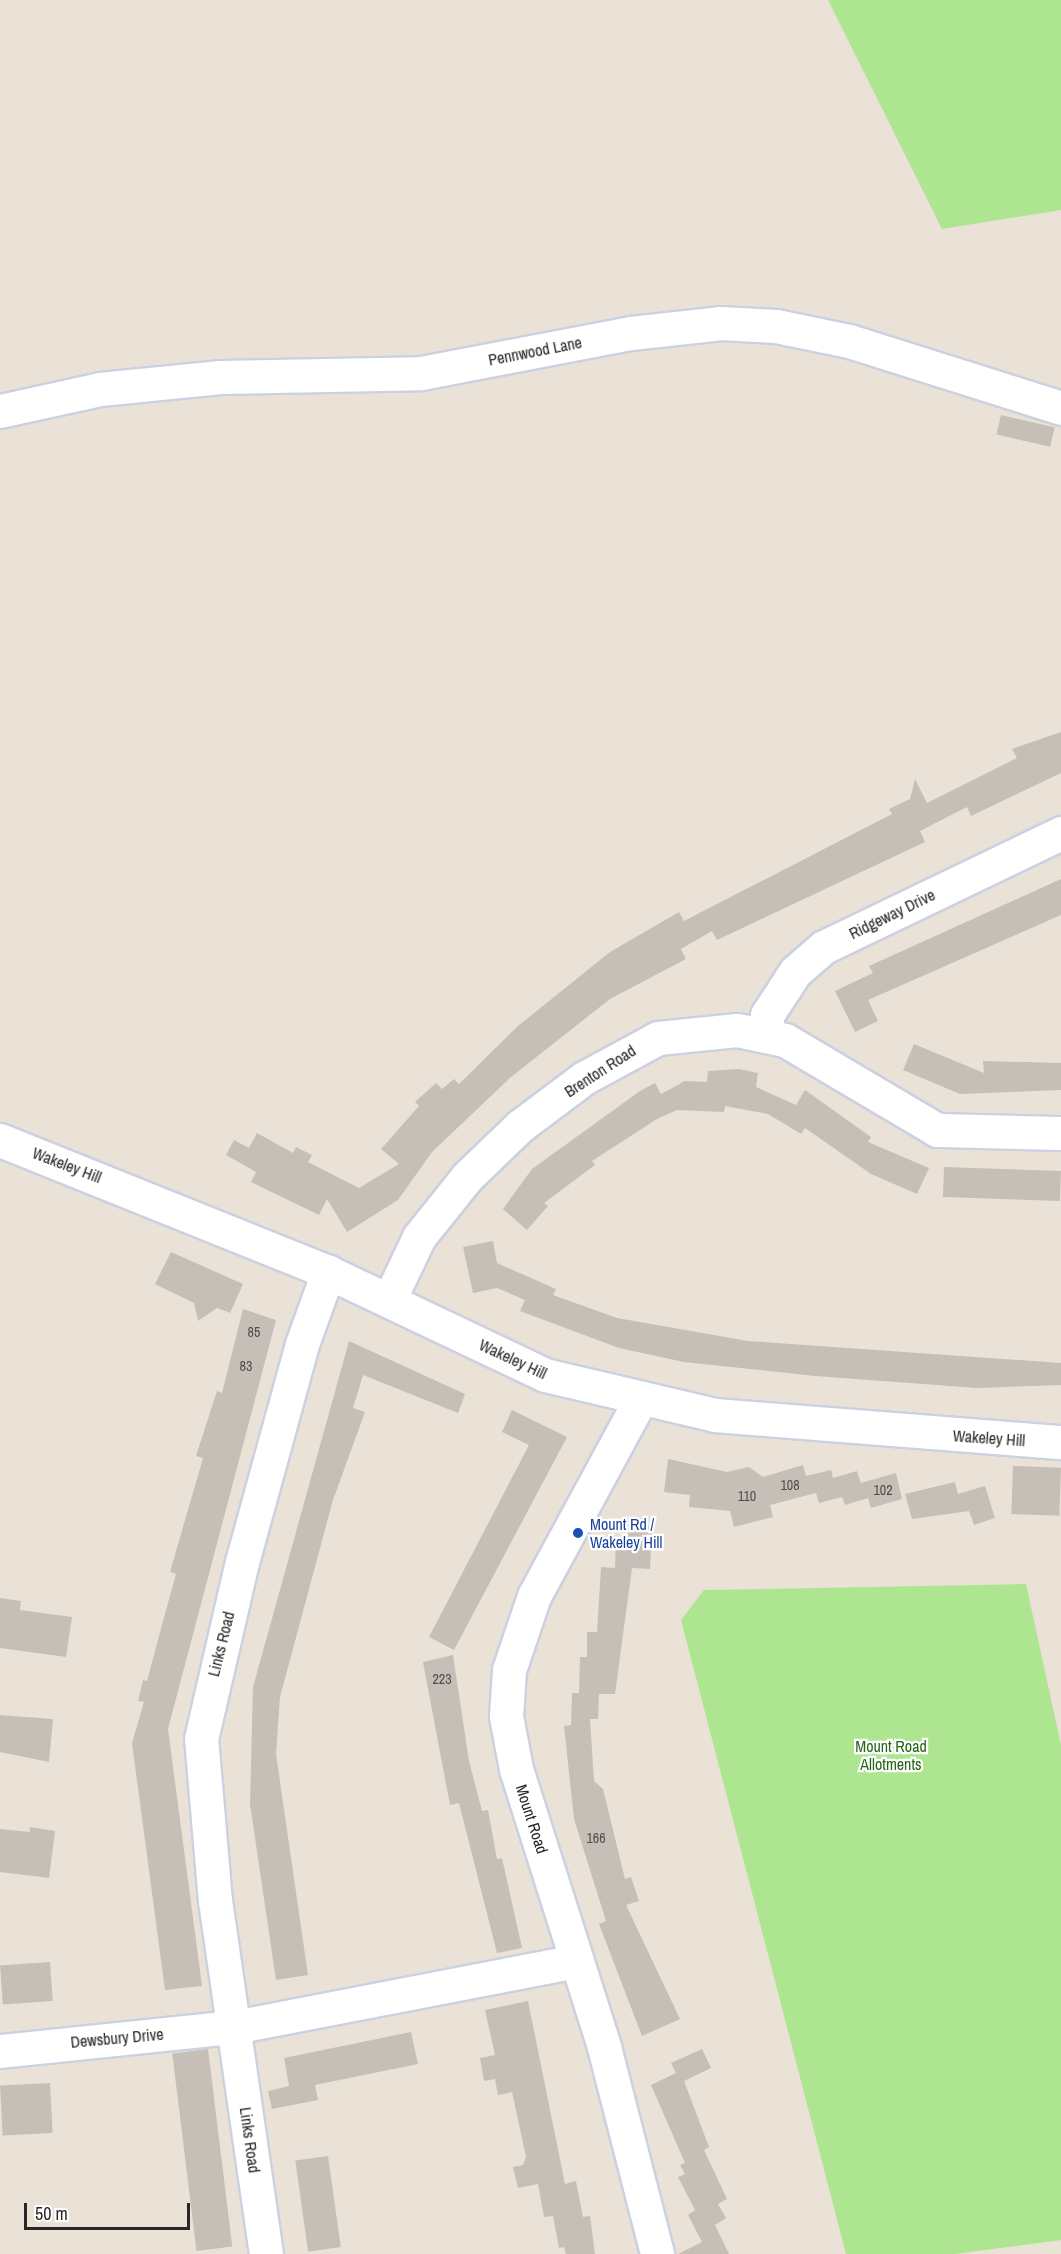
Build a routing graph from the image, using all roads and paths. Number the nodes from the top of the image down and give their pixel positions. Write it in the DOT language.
graph roads {
  1 [pos="1061,408"];
  2 [pos="0,411"];
  3 [pos="1061,833"];
  4 [pos="766,1036"];
  5 [pos="1061,1132"];
  6 [pos="0,1140"];
  7 [pos="328,1272"];
  8 [pos="389,1300"];
  9 [pos="639,1402"];
  10 [pos="1061,1442"];
  11 [pos="576,1961"];
  12 [pos="234,2027"];
  13 [pos="0,2051"];
  14 [pos="266,2254"];
  15 [pos="657,2254"];
  1 -- 2 [label="street, Pennwood Lane"];
  3 -- 4 [label="street, Ridgeway Drive"];
  4 -- 5 [label="street, Brenton Road"];
  4 -- 8 [label="street, Brenton Road"];
  6 -- 7 [label="street, Wakeley Hill"];
  7 -- 8 [label="street, Wakeley Hill"];
  7 -- 12 [label="street, Links Road"];
  8 -- 9 [label="street, Wakeley Hill"];
  9 -- 10 [label="street, Wakeley Hill"];
  9 -- 11 [label="street, Mount Road"];
  11 -- 12 [label="street"];
  11 -- 15 [label="street, Mount Road"];
  12 -- 13 [label="street, Dewsbury Drive"];
  12 -- 14 [label="street, Links Road"];
}
